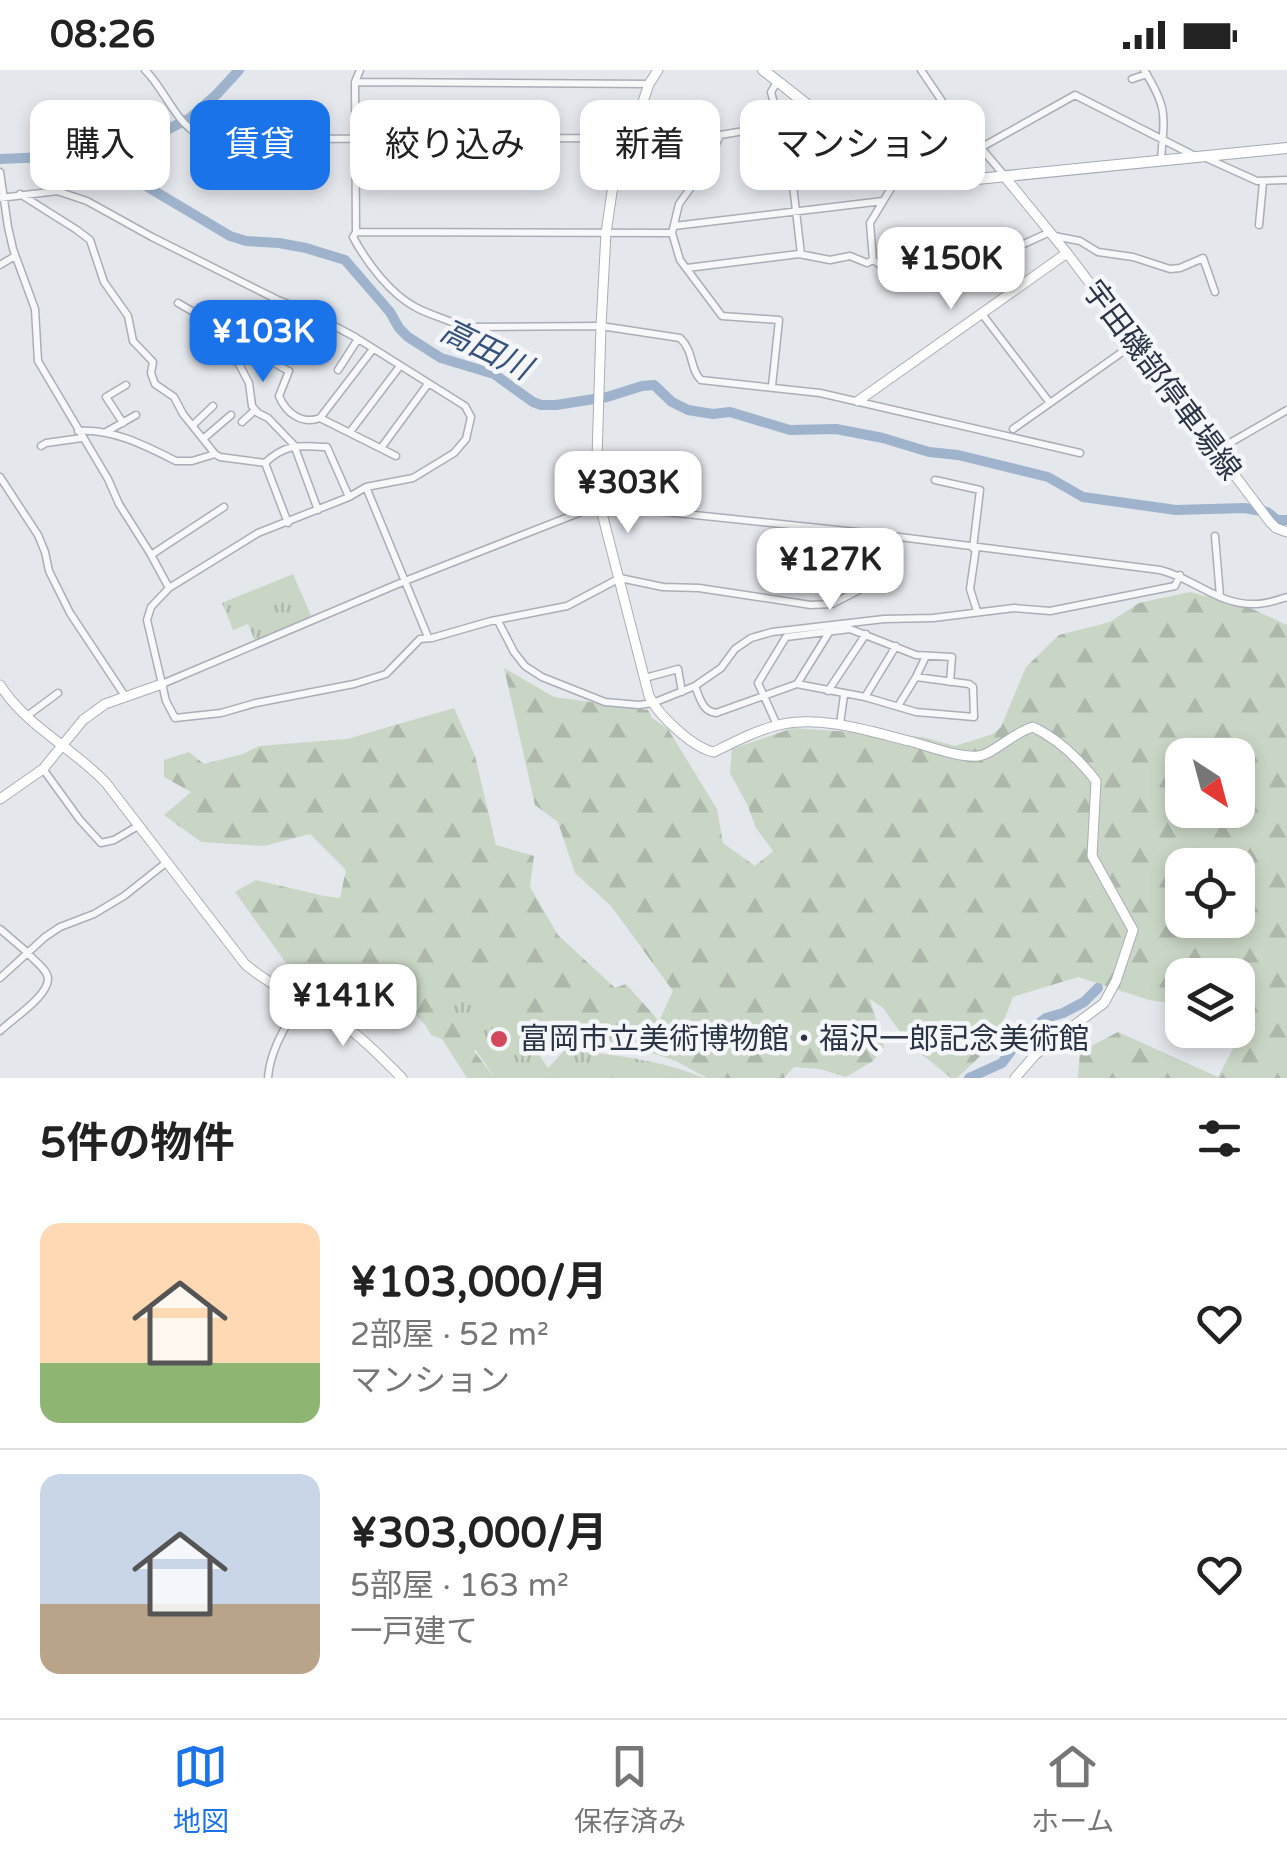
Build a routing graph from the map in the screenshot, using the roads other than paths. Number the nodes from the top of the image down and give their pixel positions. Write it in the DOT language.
graph roads {
  1 [pos="145,70"];
  2 [pos="360,70"];
  3 [pos="658,70"];
  4 [pos="763,70"];
  5 [pos="921,70"];
  6 [pos="1146,72"];
  7 [pos="1132,78"];
  8 [pos="355,82"];
  9 [pos="778,82"];
  10 [pos="649,84"];
  11 [pos="355,100"];
  12 [pos="643,100"];
  13 [pos="774,100"];
  14 [pos="802,100"];
  15 [pos="942,100"];
  16 [pos="740,133"];
  17 [pos="720,136"];
  18 [pos="350,137"];
  19 [pos="1162,140"];
  20 [pos="985,145"];
  21 [pos="1287,148"];
  22 [pos="985,151"];
  23 [pos="1198,156"];
  24 [pos="1161,160"];
  25 [pos="0,172"];
  26 [pos="1004,176"];
  27 [pos="985,177"];
  28 [pos="1287,180"];
  29 [pos="1264,182"];
  30 [pos="356,190"];
  31 [pos="613,190"];
  32 [pos="690,190"];
  33 [pos="793,190"];
  34 [pos="890,190"];
  35 [pos="20,194"];
  36 [pos="3,196"];
  37 [pos="884,200"];
  38 [pos="796,211"];
  39 [pos="1259,224"];
  40 [pos="673,229"];
  41 [pos="356,232"];
  42 [pos="606,233"];
  43 [pos="1052,234"];
  44 [pos="1066,252"];
  45 [pos="801,254"];
  46 [pos="16,256"];
  47 [pos="873,260"];
  48 [pos="0,265"];
  49 [pos="687,268"];
  50 [pos="1216,292"];
  51 [pos="178,304"];
  52 [pos="294,305"];
  53 [pos="982,314"];
  54 [pos="601,326"];
  55 [pos="358,339"];
  56 [pos="1135,343"];
  57 [pos="373,350"];
  58 [pos="400,366"];
  59 [pos="338,370"];
  60 [pos="428,384"];
  61 [pos="126,385"];
  62 [pos="772,386"];
  63 [pos="858,402"];
  64 [pos="1050,403"];
  65 [pos="213,406"];
  66 [pos="255,410"];
  67 [pos="1287,410"];
  68 [pos="136,415"];
  69 [pos="231,415"];
  70 [pos="320,418"];
  71 [pos="242,422"];
  72 [pos="123,423"];
  73 [pos="193,424"];
  74 [pos="1012,430"];
  75 [pos="350,432"];
  76 [pos="104,433"];
  77 [pos="80,434"];
  78 [pos="203,439"];
  79 [pos="40,446"];
  80 [pos="294,446"];
  81 [pos="381,448"];
  82 [pos="1216,451"];
  83 [pos="1080,452"];
  84 [pos="215,454"];
  85 [pos="396,456"];
  86 [pos="265,463"];
  87 [pos="0,477"];
  88 [pos="935,480"];
  89 [pos="366,487"];
  90 [pos="349,497"];
  91 [pos="598,505"];
  92 [pos="224,507"];
  93 [pos="318,510"];
  94 [pos="288,523"];
  95 [pos="1287,532"];
  96 [pos="876,534"];
  97 [pos="1214,536"];
  98 [pos="974,548"];
  99 [pos="152,554"];
  100 [pos="1180,576"];
  101 [pos="620,578"];
  102 [pos="405,581"];
  103 [pos="168,588"];
  104 [pos="1287,597"];
  105 [pos="1220,598"];
  106 [pos="977,612"];
  107 [pos="498,621"];
  108 [pos="830,631"];
  109 [pos="866,634"];
  110 [pos="428,637"];
  111 [pos="896,646"];
  112 [pos="926,656"];
  113 [pos="916,677"];
  114 [pos="645,678"];
  115 [pos="950,682"];
  116 [pos="162,684"];
  117 [pos="797,684"];
  118 [pos="0,685"];
  119 [pos="696,686"];
  120 [pos="828,691"];
  121 [pos="682,692"];
  122 [pos="58,694"];
  123 [pos="844,695"];
  124 [pos="125,696"];
  125 [pos="762,697"];
  126 [pos="865,697"];
  127 [pos="652,704"];
  128 [pos="898,706"];
  129 [pos="26,716"];
  130 [pos="776,725"];
  131 [pos="839,726"];
  132 [pos="64,745"];
  133 [pos="44,769"];
  134 [pos="0,799"];
  135 [pos="138,826"];
  136 [pos="167,862"];
  137 [pos="0,928"];
  138 [pos="28,953"];
  139 [pos="0,978"];
  140 [pos="300,1000"];
  141 [pos="0,1030"];
  142 [pos="268,1078"];
  143 [pos="402,1078"];
  144 [pos="1015,1078"];
  1 -- 18 [label="street"];
  2 -- 8 [label="street"];
  3 -- 10 [label="street"];
  4 -- 9 [label="main road"];
  5 -- 15 [label="street"];
  6 -- 7 [label="street"];
  6 -- 19 [label="street"];
  8 -- 10 [label="street"];
  8 -- 11 [label="street"];
  9 -- 13 [label="street"];
  9 -- 14 [label="main road"];
  10 -- 12 [label="street"];
  16 -- 17 [label="street"];
  19 -- 20 [label="street"];
  19 -- 23 [label="street"];
  19 -- 24 [label="street"];
  21 -- 23 [label="main road"];
  22 -- 26 [label="street"];
  23 -- 24 [label="main road"];
  23 -- 29 [label="street"];
  24 -- 26 [label="main road"];
  25 -- 36 [label="street"];
  26 -- 27 [label="main road"];
  26 -- 43 [label="street, 宇田磯部停車場線"];
  28 -- 29 [label="street"];
  29 -- 39 [label="street"];
  30 -- 41 [label="street"];
  31 -- 42 [label="street"];
  32 -- 40 [label="street"];
  33 -- 38 [label="street"];
  34 -- 37 [label="street"];
  35 -- 36 [label="street"];
  35 -- 52 [label="street"];
  35 -- 73 [label="street"];
  36 -- 46 [label="street"];
  37 -- 38 [label="street"];
  37 -- 47 [label="street"];
  38 -- 40 [label="street"];
  38 -- 45 [label="street"];
  40 -- 42 [label="street"];
  40 -- 49 [label="street"];
  41 -- 42 [label="street"];
  41 -- 54 [label="street"];
  42 -- 54 [label="street"];
  43 -- 44 [label="street, 宇田磯部停車場線"];
  43 -- 47 [label="street"];
  43 -- 50 [label="street"];
  44 -- 53 [label="street"];
  44 -- 56 [label="street, 宇田磯部停車場線"];
  45 -- 47 [label="street"];
  45 -- 49 [label="street"];
  46 -- 48 [label="street"];
  46 -- 77 [label="street"];
  49 -- 62 [label="street"];
  51 -- 66 [label="street"];
  52 -- 55 [label="street"];
  52 -- 70 [label="street"];
  53 -- 63 [label="street"];
  53 -- 64 [label="street"];
  54 -- 62 [label="street"];
  54 -- 91 [label="street"];
  55 -- 57 [label="street"];
  55 -- 59 [label="street"];
  56 -- 64 [label="street"];
  56 -- 82 [label="street, 宇田磯部停車場線"];
  57 -- 58 [label="street"];
  57 -- 70 [label="street"];
  58 -- 60 [label="street"];
  58 -- 75 [label="street"];
  60 -- 81 [label="street"];
  60 -- 89 [label="street"];
  61 -- 72 [label="street"];
  62 -- 63 [label="street"];
  63 -- 83 [label="street"];
  64 -- 74 [label="street"];
  65 -- 73 [label="street"];
  66 -- 71 [label="street"];
  66 -- 80 [label="street"];
  67 -- 82 [label="street"];
  68 -- 72 [label="street"];
  69 -- 78 [label="street"];
  70 -- 75 [label="street"];
  72 -- 76 [label="street"];
  73 -- 78 [label="street"];
  75 -- 81 [label="street"];
  76 -- 77 [label="street"];
  76 -- 84 [label="street"];
  77 -- 79 [label="street"];
  77 -- 99 [label="street"];
  78 -- 84 [label="street"];
  80 -- 86 [label="street"];
  80 -- 90 [label="street"];
  80 -- 93 [label="street"];
  81 -- 85 [label="street"];
  82 -- 95 [label="street, 宇田磯部停車場線"];
  84 -- 86 [label="street"];
  86 -- 94 [label="street"];
  87 -- 124 [label="street"];
  88 -- 98 [label="street"];
  89 -- 90 [label="street"];
  89 -- 102 [label="street"];
  90 -- 93 [label="street"];
  91 -- 96 [label="street"];
  91 -- 101 [label="street"];
  91 -- 102 [label="street"];
  92 -- 99 [label="street"];
  93 -- 94 [label="street"];
  94 -- 103 [label="street"];
  96 -- 98 [label="street"];
  96 -- 101 [label="street"];
  97 -- 105 [label="street"];
  98 -- 100 [label="street"];
  98 -- 106 [label="street"];
  99 -- 103 [label="street"];
  100 -- 105 [label="street"];
  100 -- 106 [label="street"];
  101 -- 107 [label="street"];
  101 -- 114 [label="street"];
  102 -- 110 [label="street"];
  102 -- 116 [label="street"];
  103 -- 116 [label="street"];
  104 -- 105 [label="street"];
  106 -- 119 [label="street"];
  107 -- 110 [label="street"];
  107 -- 127 [label="street"];
  108 -- 109 [label="street"];
  108 -- 117 [label="street"];
  108 -- 125 [label="street"];
  109 -- 111 [label="street"];
  109 -- 120 [label="street"];
  110 -- 116 [label="street"];
  111 -- 112 [label="street"];
  111 -- 126 [label="street"];
  112 -- 113 [label="street"];
  112 -- 115 [label="street"];
  113 -- 115 [label="street"];
  113 -- 128 [label="street"];
  114 -- 121 [label="street"];
  114 -- 127 [label="street"];
  115 -- 128 [label="street"];
  116 -- 124 [label="street"];
  117 -- 120 [label="street"];
  117 -- 125 [label="street"];
  118 -- 129 [label="street"];
  119 -- 121 [label="street"];
  119 -- 125 [label="street"];
  120 -- 123 [label="street"];
  121 -- 127 [label="street"];
  122 -- 129 [label="street"];
  123 -- 126 [label="street"];
  123 -- 131 [label="street"];
  124 -- 132 [label="street"];
  125 -- 130 [label="street"];
  126 -- 128 [label="street"];
  127 -- 130 [label="street"];
  129 -- 132 [label="street"];
  130 -- 131 [label="street"];
  131 -- 144 [label="street"];
  132 -- 133 [label="street"];
  132 -- 135 [label="street"];
  133 -- 134 [label="street"];
  133 -- 135 [label="street"];
  135 -- 136 [label="street"];
  136 -- 138 [label="street"];
  136 -- 140 [label="street"];
  137 -- 138 [label="street"];
  138 -- 139 [label="street"];
  138 -- 141 [label="street"];
  140 -- 142 [label="street"];
  140 -- 143 [label="street"];
}
